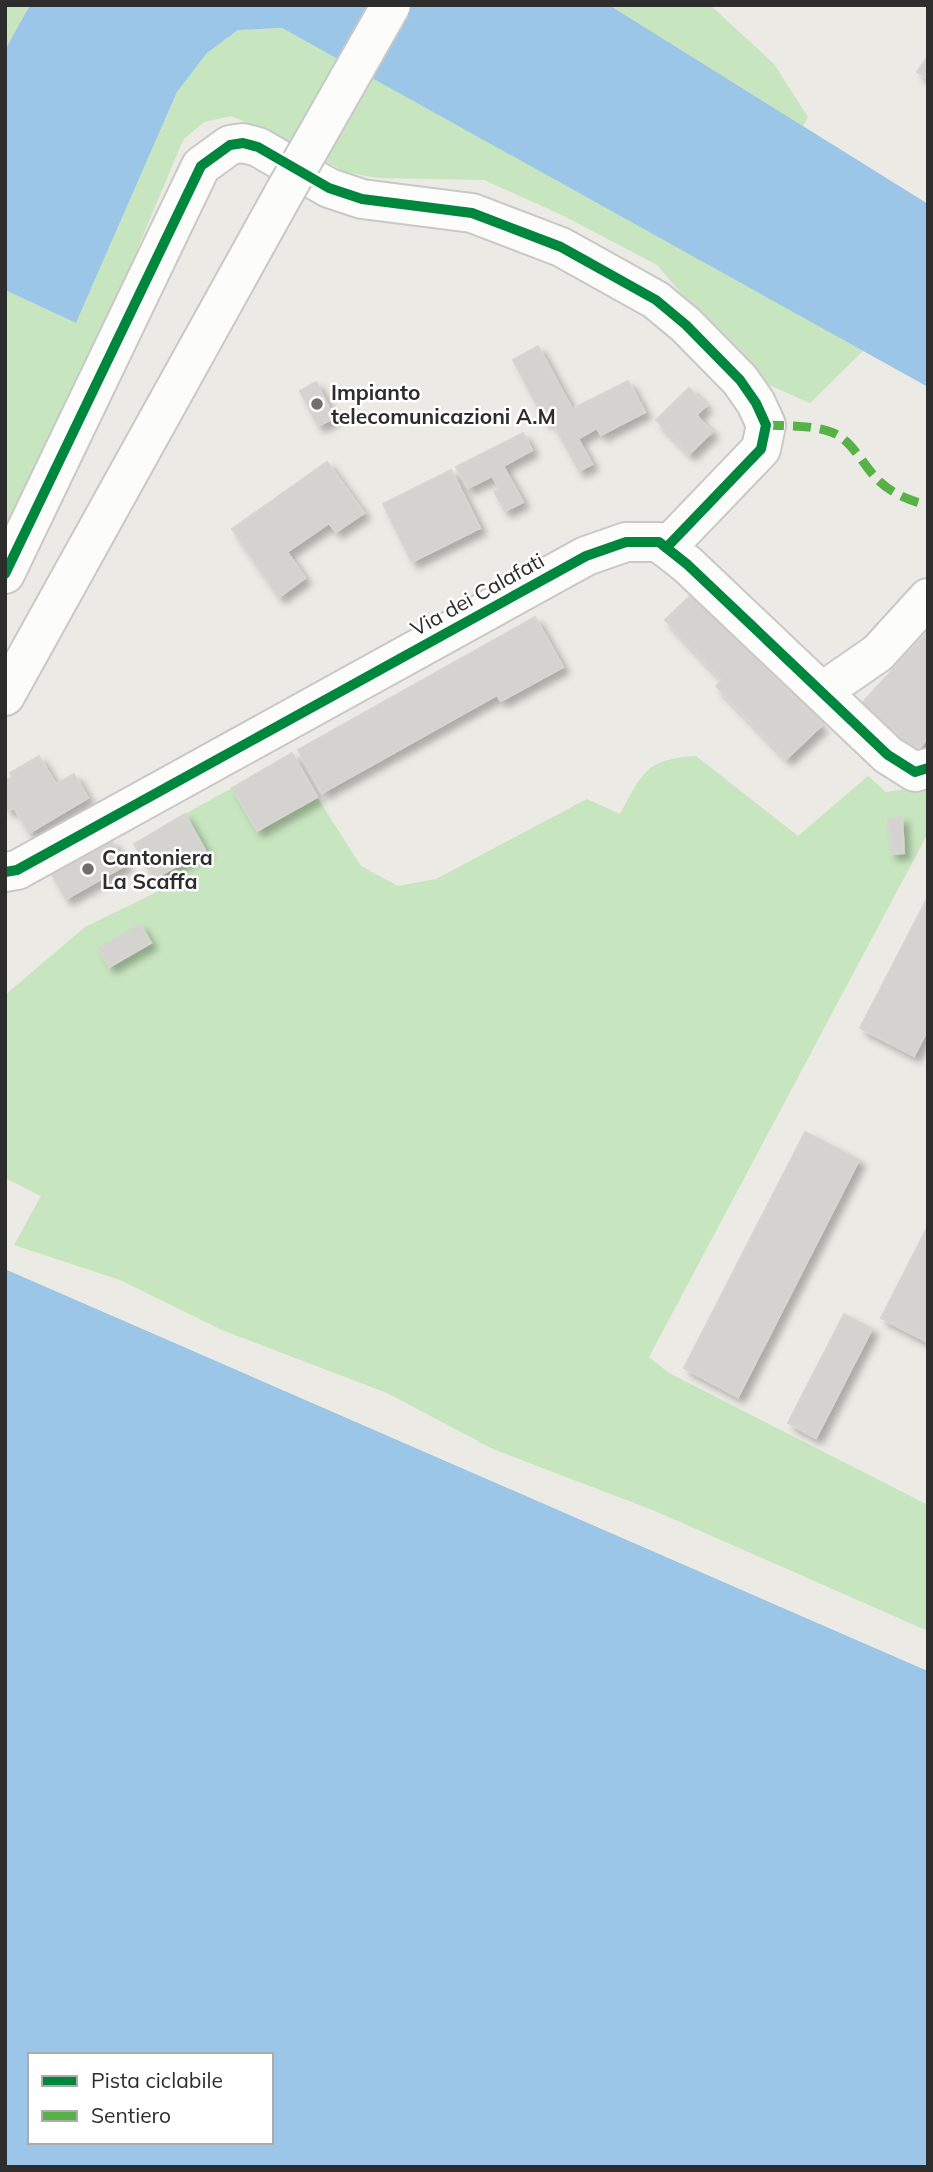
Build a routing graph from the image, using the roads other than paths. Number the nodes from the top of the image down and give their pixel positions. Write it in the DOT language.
graph roads {
  1 [pos="391,5"];
  2 [pos="666,548"];
  3 [pos="5,574"];
  4 [pos="928,598"];
  5 [pos="823,691"];
  6 [pos="5,696"];
  7 [pos="928,768"];
  8 [pos="5,872"];
  1 -- 6 [label="street, bridge"];
  2 -- 3 [label="street"];
  2 -- 5 [label="street"];
  2 -- 8 [label="street, Via dei Calafati"];
  4 -- 5 [label="street"];
  5 -- 7 [label="street"];
}
